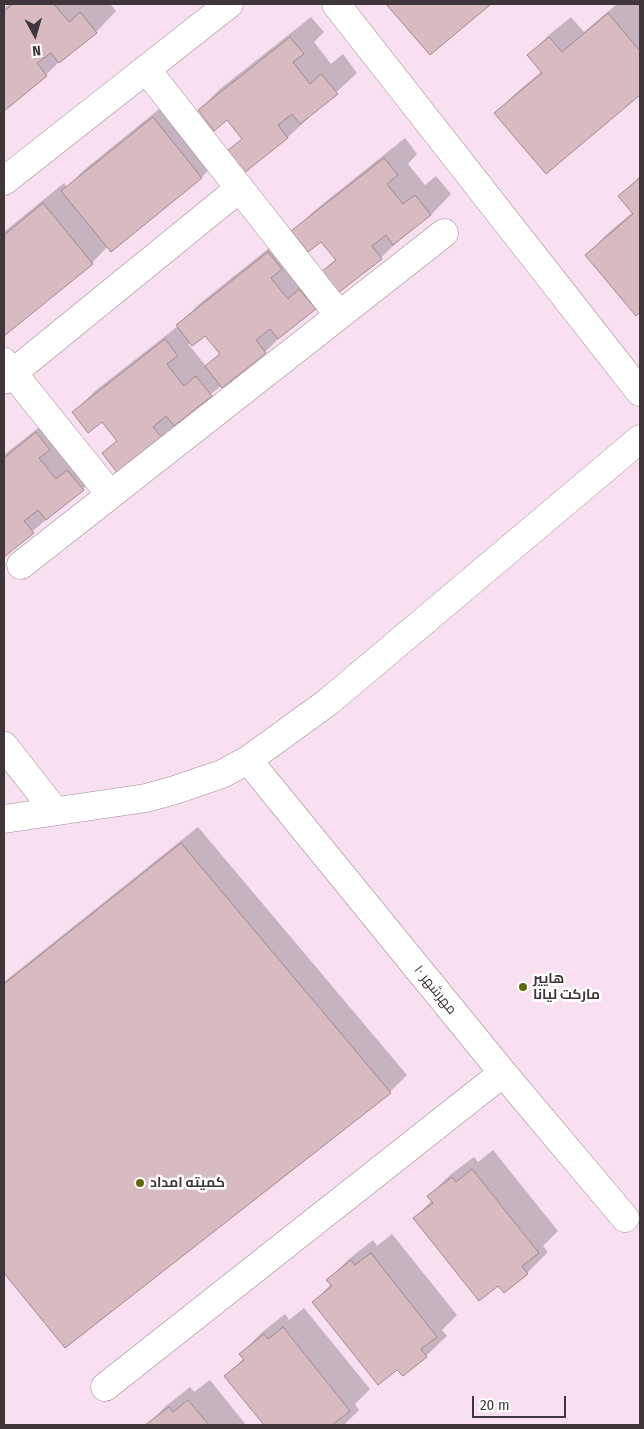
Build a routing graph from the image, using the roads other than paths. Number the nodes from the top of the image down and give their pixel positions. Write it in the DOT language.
graph roads {
  1 [pos="229,4"];
  2 [pos="336,4"];
  3 [pos="146,69"];
  4 [pos="4,181"];
  5 [pos="240,188"];
  6 [pos="444,233"];
  7 [pos="339,315"];
  8 [pos="7,372"];
  9 [pos="640,392"];
  10 [pos="640,438"];
  11 [pos="110,494"];
  12 [pos="21,564"];
  13 [pos="4,746"];
  14 [pos="248,760"];
  15 [pos="55,811"];
  16 [pos="4,819"];
  17 [pos="503,1073"];
  18 [pos="625,1218"];
  19 [pos="105,1387"];
  1 -- 3 [label="street"];
  2 -- 9 [label="street"];
  3 -- 4 [label="street"];
  3 -- 5 [label="street"];
  5 -- 7 [label="street"];
  5 -- 8 [label="street"];
  6 -- 7 [label="street"];
  7 -- 11 [label="street"];
  8 -- 11 [label="street"];
  10 -- 14 [label="street"];
  11 -- 12 [label="street"];
  13 -- 15 [label="street"];
  14 -- 15 [label="street"];
  14 -- 17 [label="street, مهرشهر ۱۰"];
  15 -- 16 [label="street"];
  17 -- 18 [label="street, مهرشهر ۱۰"];
  17 -- 19 [label="street"];
}
